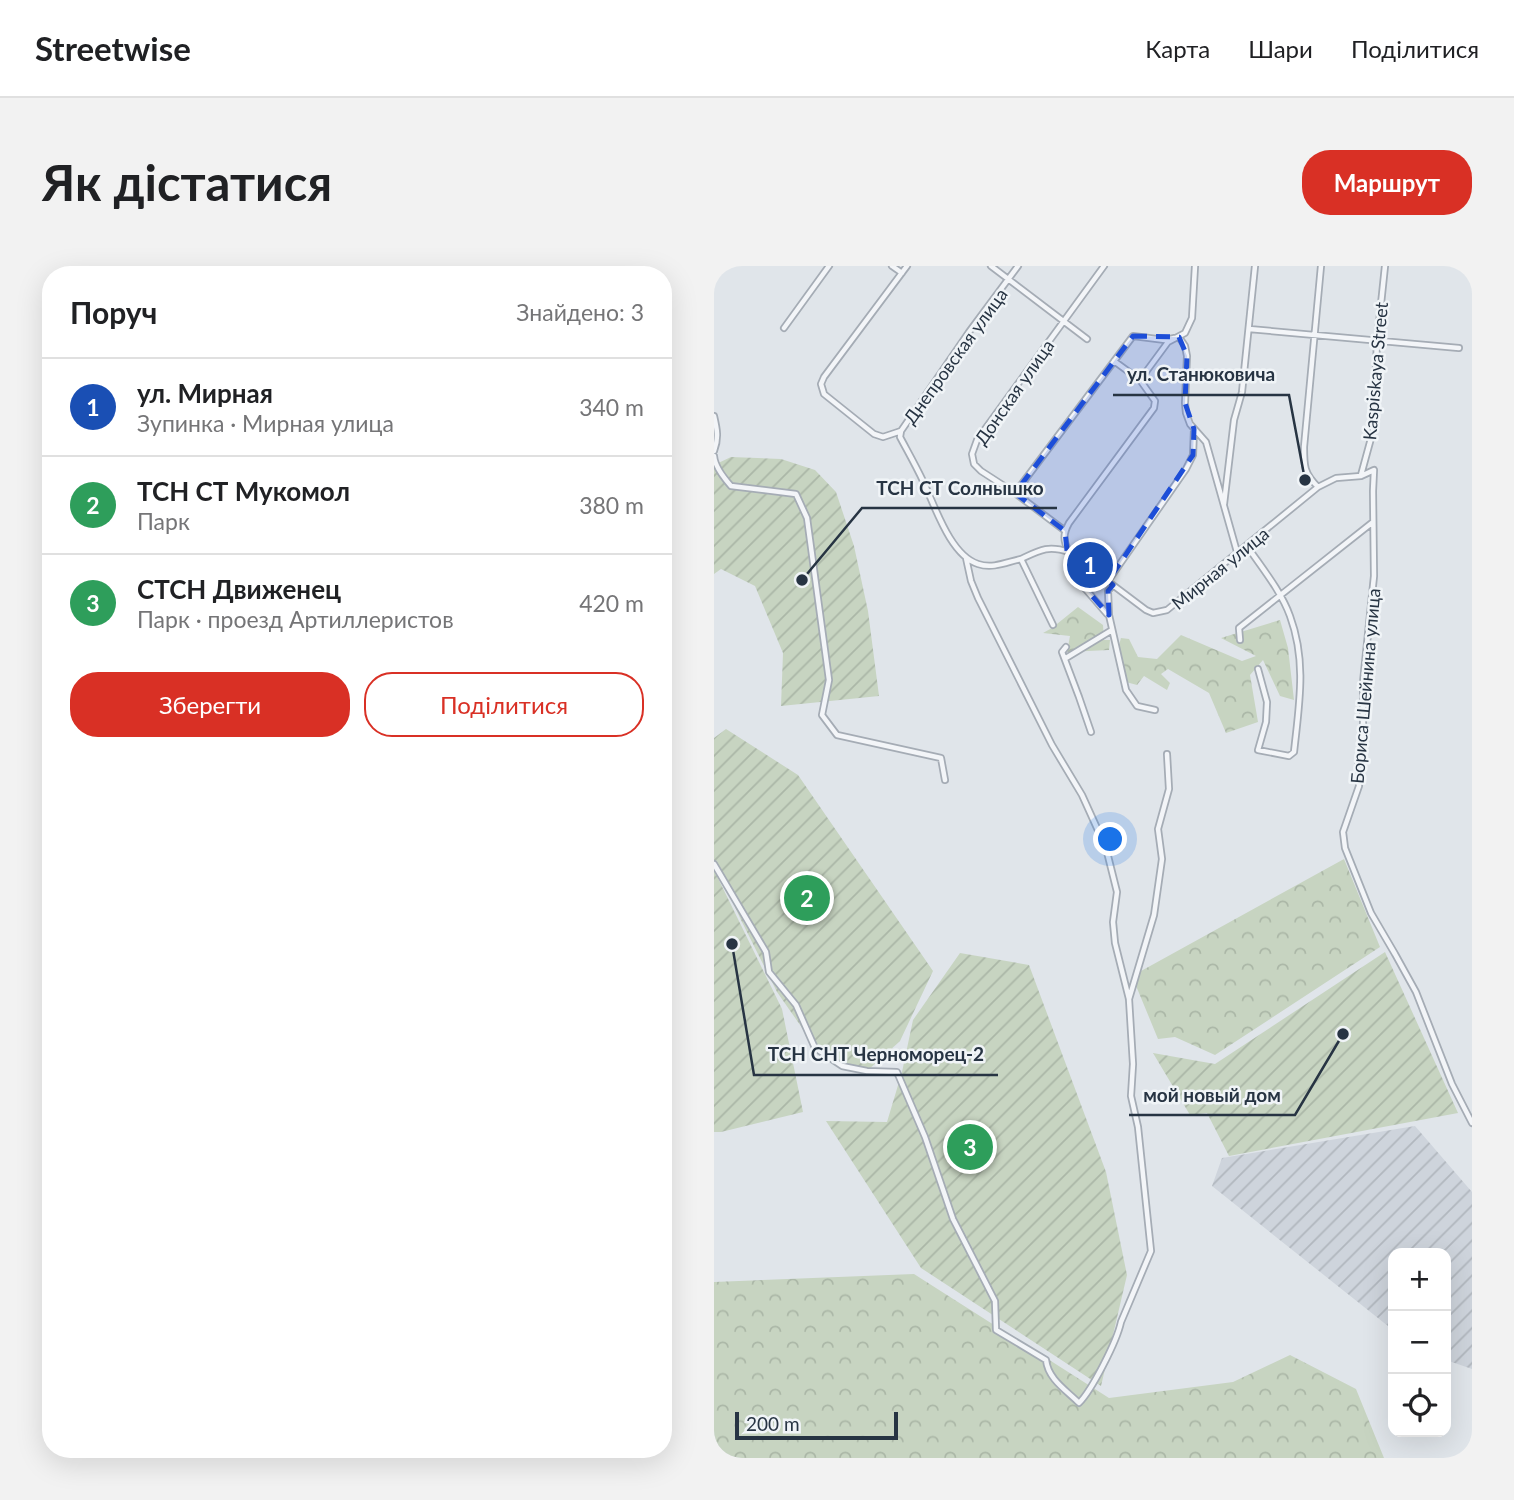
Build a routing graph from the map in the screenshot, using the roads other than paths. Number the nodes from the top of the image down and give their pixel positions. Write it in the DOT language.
graph roads {
  1 [pos="829,266"];
  2 [pos="892,266"];
  3 [pos="907,266"];
  4 [pos="991,266"];
  5 [pos="1018,266"];
  6 [pos="1104,266"];
  7 [pos="1195,266"];
  8 [pos="1255,266"];
  9 [pos="1321,266"];
  10 [pos="1385,266"];
  11 [pos="902,272"];
  12 [pos="1010,279"];
  13 [pos="1064,320"];
  14 [pos="784,328"];
  15 [pos="1249,330"];
  16 [pos="1314,336"];
  17 [pos="1179,337"];
  18 [pos="1087,339"];
  19 [pos="1377,342"];
  20 [pos="1459,348"];
  21 [pos="1114,361"];
  22 [pos="1140,380"];
  23 [pos="714,416"];
  24 [pos="1194,429"];
  25 [pos="901,431"];
  26 [pos="714,453"];
  27 [pos="1374,470"];
  28 [pos="1361,476"];
  29 [pos="1318,487"];
  30 [pos="1015,493"];
  31 [pos="1224,508"];
  32 [pos="1373,522"];
  33 [pos="1065,531"];
  34 [pos="1247,547"];
  35 [pos="1069,552"];
  36 [pos="1237,552"];
  37 [pos="966,558"];
  38 [pos="1020,559"];
  39 [pos="1108,580"];
  40 [pos="1114,585"];
  41 [pos="1280,596"];
  42 [pos="1109,615"];
  43 [pos="1054,625"];
  44 [pos="1111,630"];
  45 [pos="1240,640"];
  46 [pos="1066,647"];
  47 [pos="1066,658"];
  48 [pos="1258,669"];
  49 [pos="1155,710"];
  50 [pos="1090,732"];
  51 [pos="1167,754"];
  52 [pos="945,780"];
  53 [pos="714,864"];
  54 [pos="1129,999"];
  55 [pos="1472,1123"];
  1 -- 14 [label="street"];
  2 -- 11 [label="street"];
  3 -- 11 [label="street"];
  4 -- 12 [label="street"];
  5 -- 12 [label="street, Днепровская улица"];
  6 -- 13 [label="street, Донская улица"];
  7 -- 17 [label="street"];
  8 -- 15 [label="street"];
  9 -- 16 [label="street"];
  10 -- 19 [label="street, Kaspiskaya Street"];
  11 -- 25 [label="street"];
  12 -- 13 [label="street"];
  12 -- 25 [label="street, Днепровская улица"];
  13 -- 18 [label="street"];
  13 -- 30 [label="street, Донская улица"];
  15 -- 16 [label="street"];
  15 -- 31 [label="street"];
  16 -- 19 [label="street"];
  16 -- 29 [label="street"];
  17 -- 21 [label="street"];
  17 -- 22 [label="street"];
  17 -- 24 [label="street"];
  19 -- 20 [label="street"];
  19 -- 28 [label="street, Kaspiskaya Street"];
  21 -- 22 [label="street"];
  21 -- 30 [label="street"];
  22 -- 33 [label="street"];
  23 -- 26 [label="street"];
  24 -- 31 [label="street"];
  24 -- 39 [label="street"];
  25 -- 37 [label="street, Днепровская улица"];
  26 -- 52 [label="street"];
  27 -- 28 [label="street, Мирная улица"];
  27 -- 32 [label="street, Бориса Шейнина улица"];
  28 -- 29 [label="street, Мирная улица"];
  29 -- 34 [label="street, Мирная улица"];
  30 -- 33 [label="street, Донская улица"];
  31 -- 36 [label="street"];
  32 -- 41 [label="street"];
  32 -- 55 [label="street, Бориса Шейнина улица"];
  33 -- 35 [label="street"];
  34 -- 36 [label="street, Мирная улица"];
  34 -- 41 [label="street"];
  35 -- 38 [label="street"];
  35 -- 39 [label="street, Мирная улица"];
  35 -- 42 [label="street"];
  36 -- 40 [label="street, Мирная улица"];
  37 -- 38 [label="street"];
  37 -- 54 [label="street, Днепровская улица"];
  38 -- 43 [label="street"];
  39 -- 40 [label="street, Мирная улица"];
  40 -- 42 [label="street"];
  41 -- 45 [label="street"];
  41 -- 48 [label="street"];
  42 -- 44 [label="street"];
  44 -- 47 [label="street"];
  44 -- 49 [label="street"];
  46 -- 47 [label="street"];
  47 -- 50 [label="street"];
  51 -- 54 [label="street"];
  53 -- 54 [label="street"];
}
